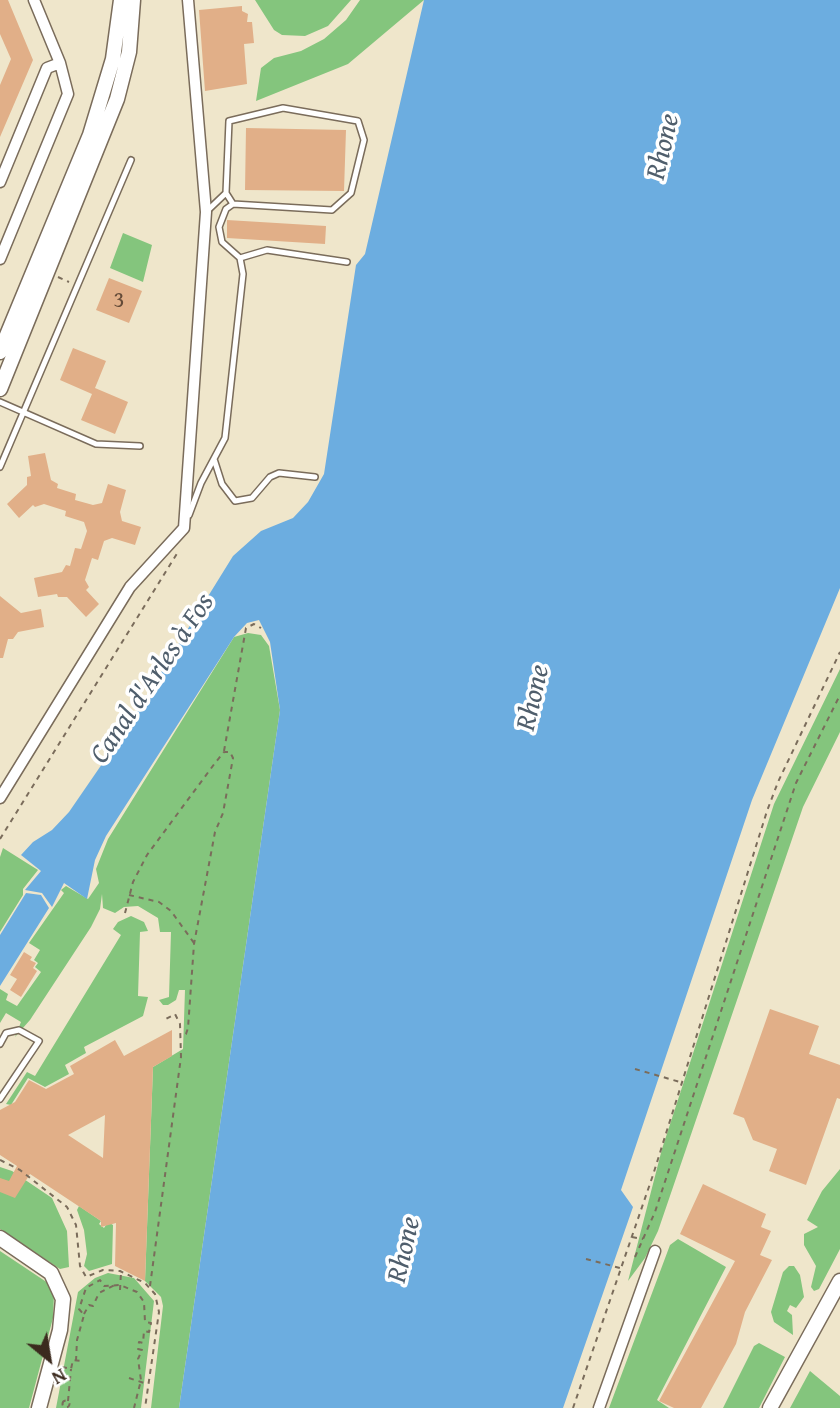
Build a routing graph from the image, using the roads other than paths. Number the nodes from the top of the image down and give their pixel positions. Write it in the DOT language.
graph roads {
  1 [pos="34,0"];
  2 [pos="121,0"];
  3 [pos="133,0"];
  4 [pos="189,1"];
  5 [pos="60,63"];
  6 [pos="131,160"];
  7 [pos="0,182"];
  8 [pos="226,193"];
  9 [pos="233,204"];
  10 [pos="206,212"];
  11 [pos="240,258"];
  12 [pos="0,259"];
  13 [pos="347,262"];
  14 [pos="0,352"];
  15 [pos="0,389"];
  16 [pos="0,402"];
  17 [pos="24,412"];
  18 [pos="140,446"];
  19 [pos="214,459"];
  20 [pos="0,467"];
  21 [pos="314,477"];
  22 [pos="184,528"];
  23 [pos="0,798"];
  24 [pos="0,1044"];
  25 [pos="0,1099"];
  26 [pos="0,1238"];
  27 [pos="655,1251"];
  28 [pos="840,1281"];
  29 [pos="39,1408"];
  30 [pos="599,1408"];
  31 [pos="770,1408"];
  1 -- 5 [label="street"];
  2 -- 14 [label="street"];
  3 -- 15 [label="street"];
  4 -- 10 [label="street"];
  5 -- 7 [label="street"];
  5 -- 12 [label="street"];
  6 -- 17 [label="lane"];
  8 -- 9 [label="lane"];
  8 -- 9 [label="lane"];
  8 -- 10 [label="lane"];
  9 -- 11 [label="lane"];
  10 -- 22 [label="street"];
  11 -- 13 [label="lane"];
  11 -- 19 [label="lane"];
  16 -- 17 [label="lane"];
  17 -- 18 [label="lane"];
  17 -- 20 [label="lane"];
  19 -- 21 [label="lane"];
  19 -- 22 [label="lane"];
  22 -- 23 [label="street"];
  24 -- 25 [label="lane"];
  26 -- 29 [label="street"];
  27 -- 30 [label="street"];
  28 -- 31 [label="street"];
}
